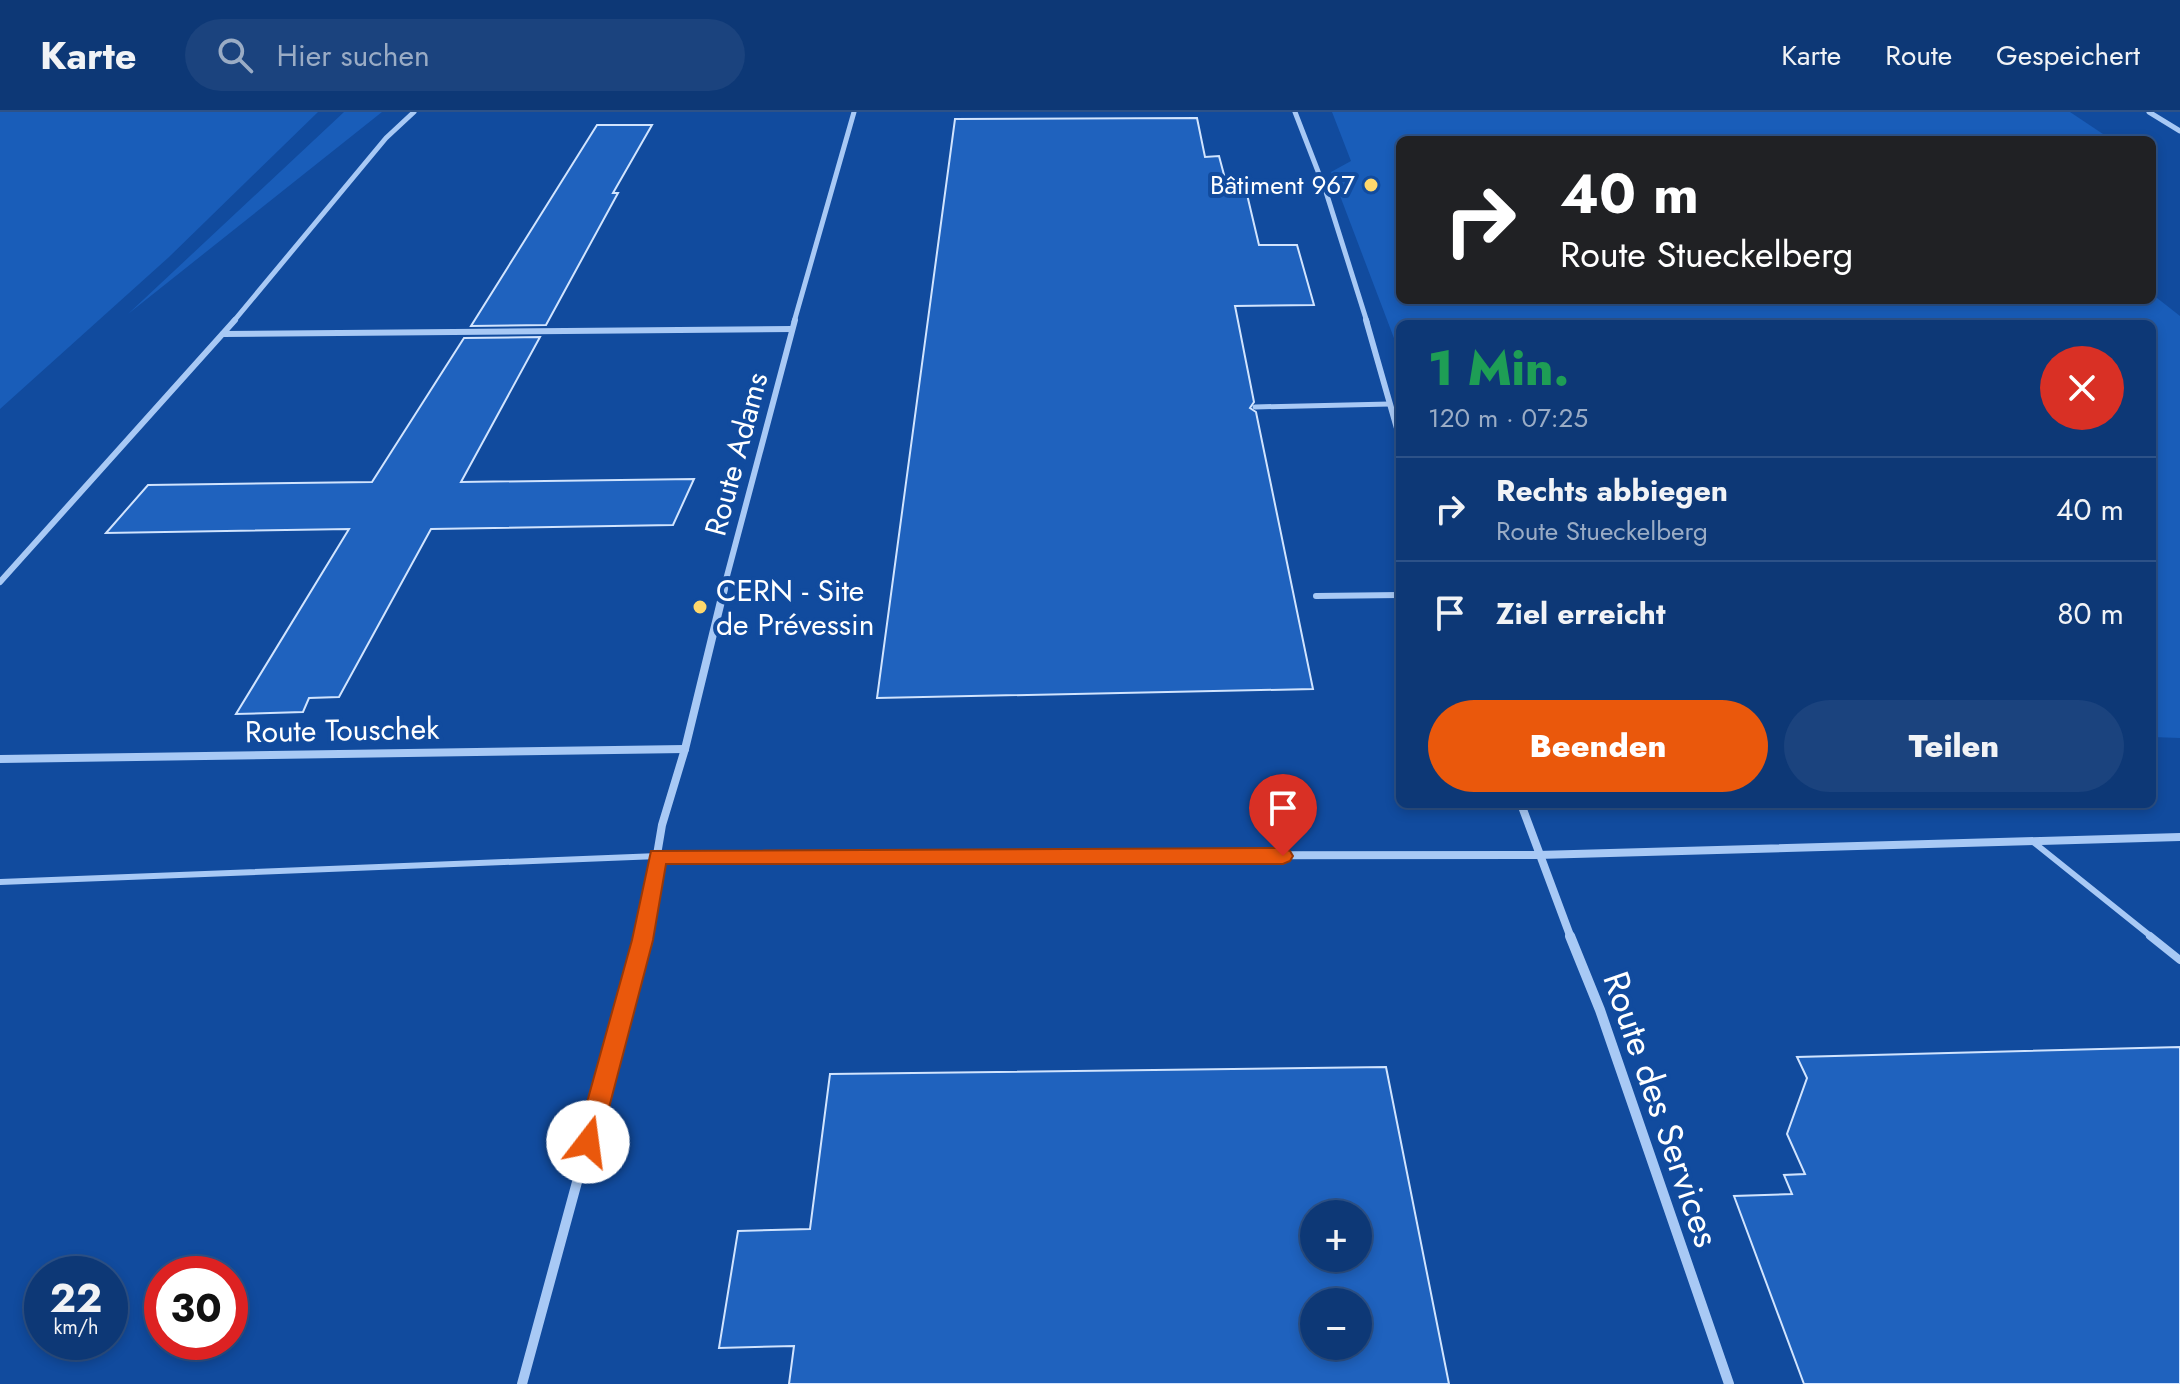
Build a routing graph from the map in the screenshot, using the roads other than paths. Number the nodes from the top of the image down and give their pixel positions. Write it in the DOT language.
graph roads {
  1 [pos="414,112"];
  2 [pos="854,112"];
  3 [pos="1295,112"];
  4 [pos="2149,112"];
  5 [pos="2180,131"];
  6 [pos="792,329"];
  7 [pos="223,334"];
  8 [pos="1390,404"];
  9 [pos="1255,407"];
  10 [pos="1396,425"];
  11 [pos="0,582"];
  12 [pos="1396,595"];
  13 [pos="1316,596"];
  14 [pos="685,749"];
  15 [pos="0,759"];
  16 [pos="1522,808"];
  17 [pos="2180,837"];
  18 [pos="2032,841"];
  19 [pos="1538,855"];
  20 [pos="658,856"];
  21 [pos="0,882"];
  22 [pos="2180,960"];
  23 [pos="522,1384"];
  24 [pos="1729,1384"];
  1 -- 7 [label="street"];
  2 -- 6 [label="street, Route Adams"];
  3 -- 8 [label="street"];
  4 -- 5 [label="street"];
  6 -- 7 [label="street"];
  6 -- 14 [label="street, Route Adams"];
  7 -- 11 [label="street"];
  8 -- 9 [label="lane"];
  8 -- 10 [label="street"];
  12 -- 13 [label="lane"];
  14 -- 15 [label="street, Route Touschek"];
  14 -- 20 [label="street, Route Adams"];
  16 -- 19 [label="street, Route des Services"];
  17 -- 18 [label="street"];
  18 -- 19 [label="street"];
  18 -- 22 [label="lane"];
  19 -- 20 [label="street"];
  19 -- 24 [label="street, Route des Services"];
  20 -- 21 [label="lane"];
  20 -- 23 [label="street"];
}
